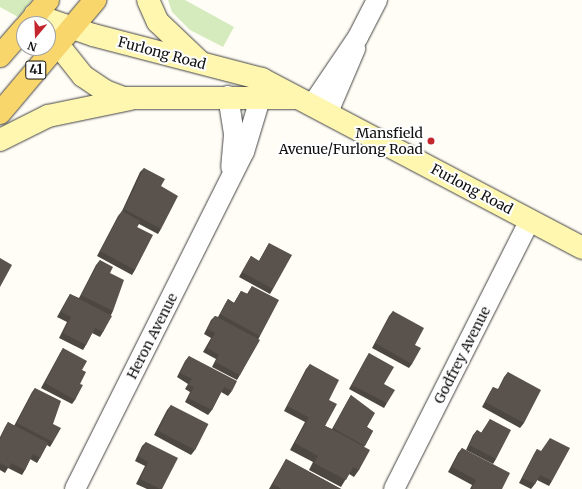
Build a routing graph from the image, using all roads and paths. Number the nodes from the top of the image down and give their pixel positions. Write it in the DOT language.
graph roads {
  1 [pos="95,0"];
  2 [pos="148,0"];
  3 [pos="377,0"];
  4 [pos="56,19"];
  5 [pos="56,28"];
  6 [pos="56,40"];
  7 [pos="16,45"];
  8 [pos="0,56"];
  9 [pos="28,56"];
  10 [pos="203,65"];
  11 [pos="228,96"];
  12 [pos="131,99"];
  13 [pos="260,99"];
  14 [pos="313,105"];
  15 [pos="0,112"];
  16 [pos="0,140"];
  17 [pos="228,183"];
  18 [pos="530,220"];
  19 [pos="582,248"];
  20 [pos="75,489"];
  21 [pos="394,489"];
  1 -- 4 [label="main road, 41"];
  2 -- 10 [label="street"];
  3 -- 14 [label="street"];
  5 -- 10 [label="street, Furlong Road"];
  6 -- 12 [label="street, Furlong Road"];
  7 -- 8 [label="main road, 41"];
  9 -- 15 [label="main road, 41"];
  10 -- 14 [label="street, Furlong Road"];
  11 -- 12 [label="street, Furlong Road"];
  11 -- 13 [label="street, Furlong Road"];
  11 -- 17 [label="street, Heron Avenue"];
  12 -- 16 [label="street"];
  13 -- 14 [label="street, Furlong Road"];
  13 -- 17 [label="street, Heron Avenue"];
  14 -- 18 [label="street, Furlong Road"];
  17 -- 20 [label="street, Heron Avenue"];
  18 -- 19 [label="street, Furlong Road"];
  18 -- 21 [label="street, Godfrey Avenue"];
}
